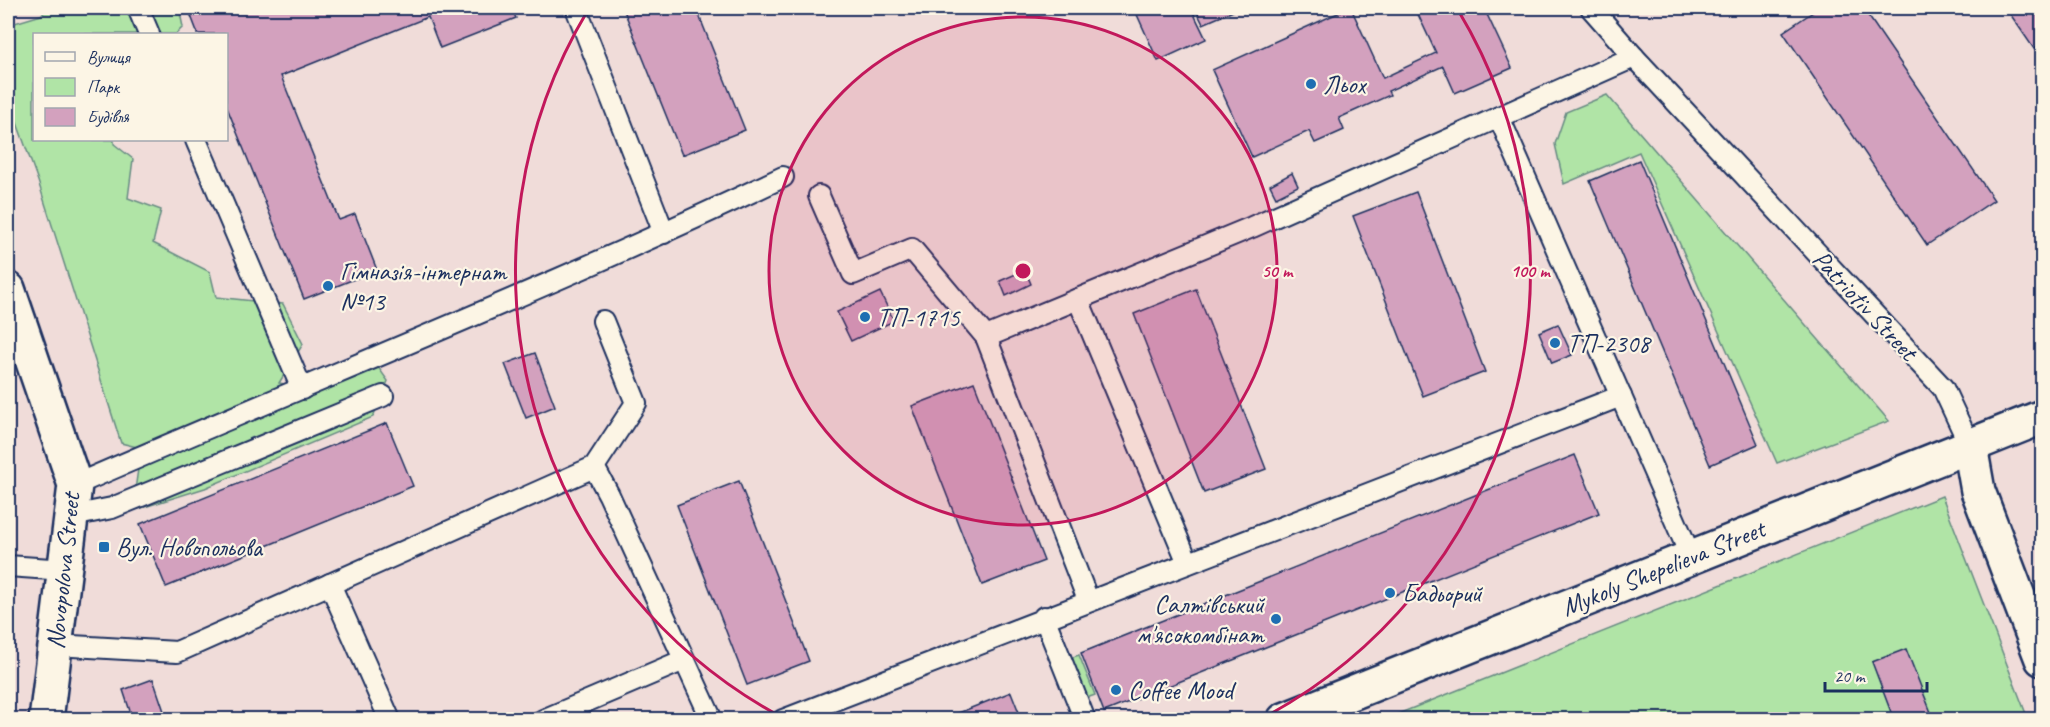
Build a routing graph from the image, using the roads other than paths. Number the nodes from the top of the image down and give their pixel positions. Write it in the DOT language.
graph roads {
  1 [pos="138,8"];
  2 [pos="576,8"];
  3 [pos="1591,8"];
  4 [pos="149,33"];
  5 [pos="1634,57"];
  6 [pos="1499,117"];
  7 [pos="196,141"];
  8 [pos="783,177"];
  9 [pos="819,196"];
  10 [pos="664,233"];
  11 [pos="8,289"];
  12 [pos="1078,299"];
  13 [pos="603,321"];
  14 [pos="986,337"];
  15 [pos="302,389"];
  16 [pos="383,396"];
  17 [pos="1621,396"];
  18 [pos="2043,417"];
  19 [pos="1970,446"];
  20 [pos="594,467"];
  21 [pos="73,500"];
  22 [pos="1691,557"];
  23 [pos="1188,563"];
  24 [pos="8,566"];
  25 [pos="65,570"];
  26 [pos="330,584"];
  27 [pos="1088,600"];
  28 [pos="1044,617"];
  29 [pos="55,645"];
  30 [pos="2043,659"];
  31 [pos="684,660"];
  32 [pos="1287,719"];
  33 [pos="46,720"];
  34 [pos="390,720"];
  35 [pos="543,720"];
  36 [pos="712,720"];
  37 [pos="783,720"];
  38 [pos="1084,720"];
  1 -- 4 [label="lane"];
  2 -- 10 [label="lane"];
  3 -- 5 [label="lane, Patriotiv Street"];
  5 -- 6 [label="lane"];
  5 -- 19 [label="lane, Patriotiv Street"];
  6 -- 12 [label="lane"];
  6 -- 17 [label="lane"];
  7 -- 15 [label="lane"];
  8 -- 10 [label="lane"];
  9 -- 14 [label="lane"];
  10 -- 15 [label="lane"];
  11 -- 21 [label="street, Novopolova Street"];
  12 -- 14 [label="lane"];
  12 -- 23 [label="lane"];
  13 -- 20 [label="lane"];
  14 -- 27 [label="lane"];
  15 -- 21 [label="lane"];
  16 -- 21 [label="lane"];
  17 -- 22 [label="lane"];
  17 -- 23 [label="lane"];
  18 -- 19 [label="street, Mykoly Shepelieva Street"];
  19 -- 22 [label="street, Mykoly Shepelieva Street"];
  19 -- 30 [label="street, Patriotiv Street"];
  20 -- 26 [label="lane"];
  20 -- 31 [label="lane"];
  21 -- 25 [label="street, Novopolova Street"];
  22 -- 32 [label="street, Mykoly Shepelieva Street"];
  23 -- 27 [label="lane"];
  24 -- 25 [label="lane"];
  25 -- 29 [label="street, Novopolova Street"];
  26 -- 29 [label="lane"];
  26 -- 34 [label="lane"];
  27 -- 28 [label="lane"];
  28 -- 37 [label="lane"];
  28 -- 38 [label="lane"];
  29 -- 33 [label="street, Novopolova Street"];
  31 -- 35 [label="lane"];
  31 -- 36 [label="lane"];
}
